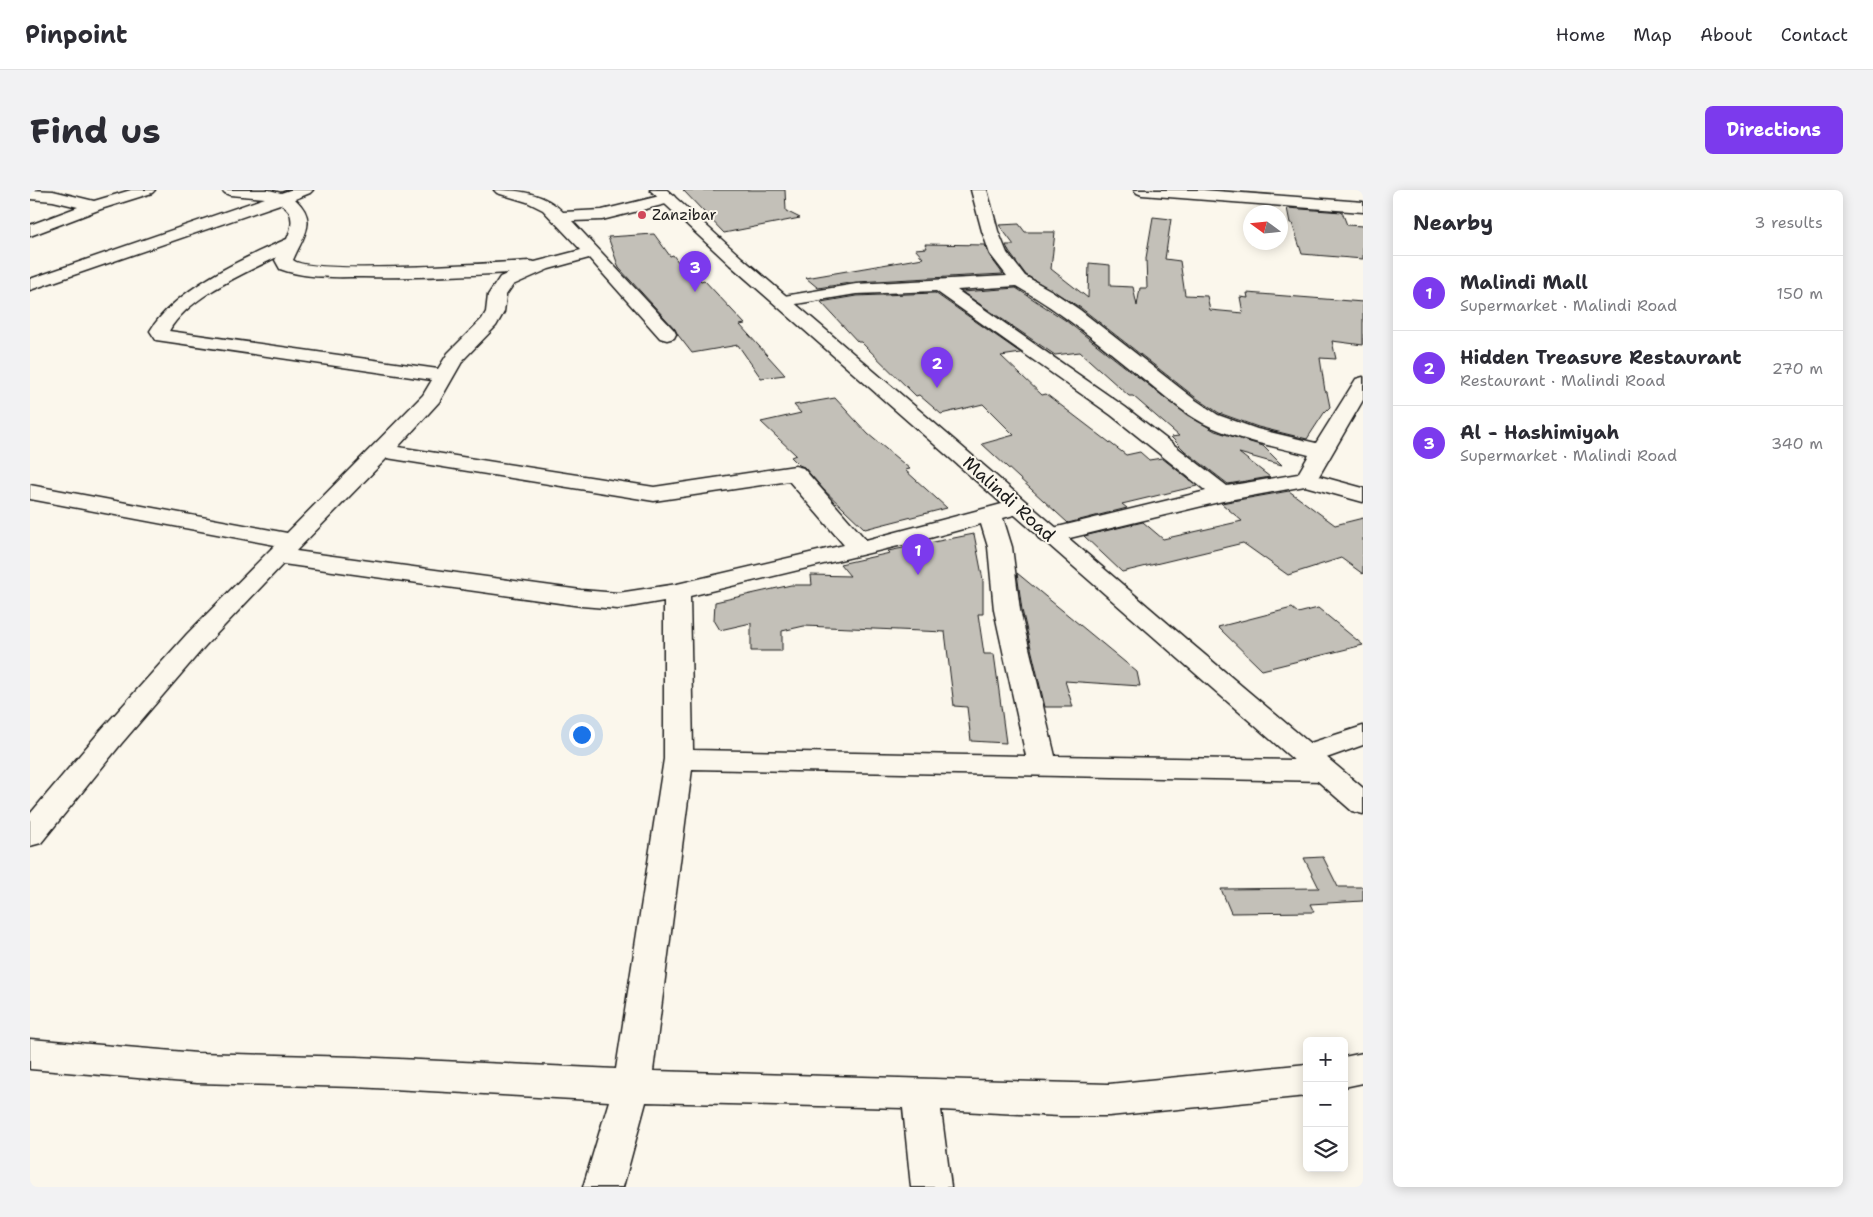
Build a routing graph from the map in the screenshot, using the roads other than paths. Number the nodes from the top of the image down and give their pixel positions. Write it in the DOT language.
graph roads {
  1 [pos="146,190"];
  2 [pos="230,190"];
  3 [pos="502,190"];
  4 [pos="979,190"];
  5 [pos="1142,190"];
  6 [pos="295,192"];
  7 [pos="40,193"];
  8 [pos="663,195"];
  9 [pos="96,206"];
  10 [pos="1363,207"];
  11 [pos="561,218"];
  12 [pos="30,231"];
  13 [pos="292,243"];
  14 [pos="593,252"];
  15 [pos="542,265"];
  16 [pos="1019,280"];
  17 [pos="30,285"];
  18 [pos="940,286"];
  19 [pos="784,301"];
  20 [pos="667,334"];
  21 [pos="444,376"];
  22 [pos="1363,383"];
  23 [pos="382,451"];
  24 [pos="1321,451"];
  25 [pos="1306,479"];
  26 [pos="30,492"];
  27 [pos="1223,494"];
  28 [pos="1363,495"];
  29 [pos="1017,507"];
  30 [pos="990,514"];
  31 [pos="1049,536"];
  32 [pos="859,547"];
  33 [pos="285,548"];
  34 [pos="677,592"];
  35 [pos="1363,735"];
  36 [pos="679,759"];
  37 [pos="1314,763"];
  38 [pos="1042,764"];
  39 [pos="1363,804"];
  40 [pos="30,836"];
  41 [pos="30,1054"];
  42 [pos="1363,1068"];
  43 [pos="1348,1071"];
  44 [pos="1303,1080"];
  45 [pos="632,1086"];
  46 [pos="920,1093"];
  47 [pos="603,1187"];
  48 [pos="931,1187"];
  1 -- 9 [label="main road"];
  2 -- 6 [label="main road"];
  3 -- 11 [label="main road"];
  4 -- 16 [label="main road"];
  5 -- 10 [label="main road"];
  6 -- 13 [label="main road"];
  6 -- 17 [label="main road"];
  7 -- 9 [label="main road"];
  8 -- 11 [label="main road"];
  8 -- 19 [label="main road, Malindi Road"];
  9 -- 12 [label="main road"];
  11 -- 14 [label="main road"];
  13 -- 15 [label="main road"];
  13 -- 21 [label="main road"];
  14 -- 15 [label="main road"];
  14 -- 20 [label="main road"];
  15 -- 21 [label="main road"];
  16 -- 18 [label="main road"];
  16 -- 24 [label="main road"];
  18 -- 19 [label="main road"];
  18 -- 27 [label="main road"];
  19 -- 29 [label="main road, Malindi Road"];
  21 -- 23 [label="main road"];
  22 -- 24 [label="main road"];
  23 -- 32 [label="main road"];
  23 -- 33 [label="main road"];
  24 -- 25 [label="main road"];
  25 -- 27 [label="main road"];
  25 -- 28 [label="main road"];
  26 -- 33 [label="main road"];
  27 -- 31 [label="main road"];
  29 -- 30 [label="main road"];
  29 -- 31 [label="main road, Malindi Road"];
  30 -- 32 [label="main road"];
  30 -- 38 [label="main road"];
  31 -- 37 [label="main road, Malindi Road"];
  32 -- 34 [label="main road"];
  33 -- 34 [label="main road"];
  33 -- 40 [label="main road"];
  34 -- 36 [label="main road"];
  35 -- 37 [label="main road"];
  36 -- 38 [label="main road"];
  36 -- 45 [label="main road"];
  37 -- 38 [label="main road"];
  37 -- 39 [label="main road, Malindi Road"];
  41 -- 45 [label="main road"];
  42 -- 43 [label="main road"];
  44 -- 46 [label="main road"];
  45 -- 46 [label="main road"];
  45 -- 47 [label="main road"];
  46 -- 48 [label="main road"];
}
